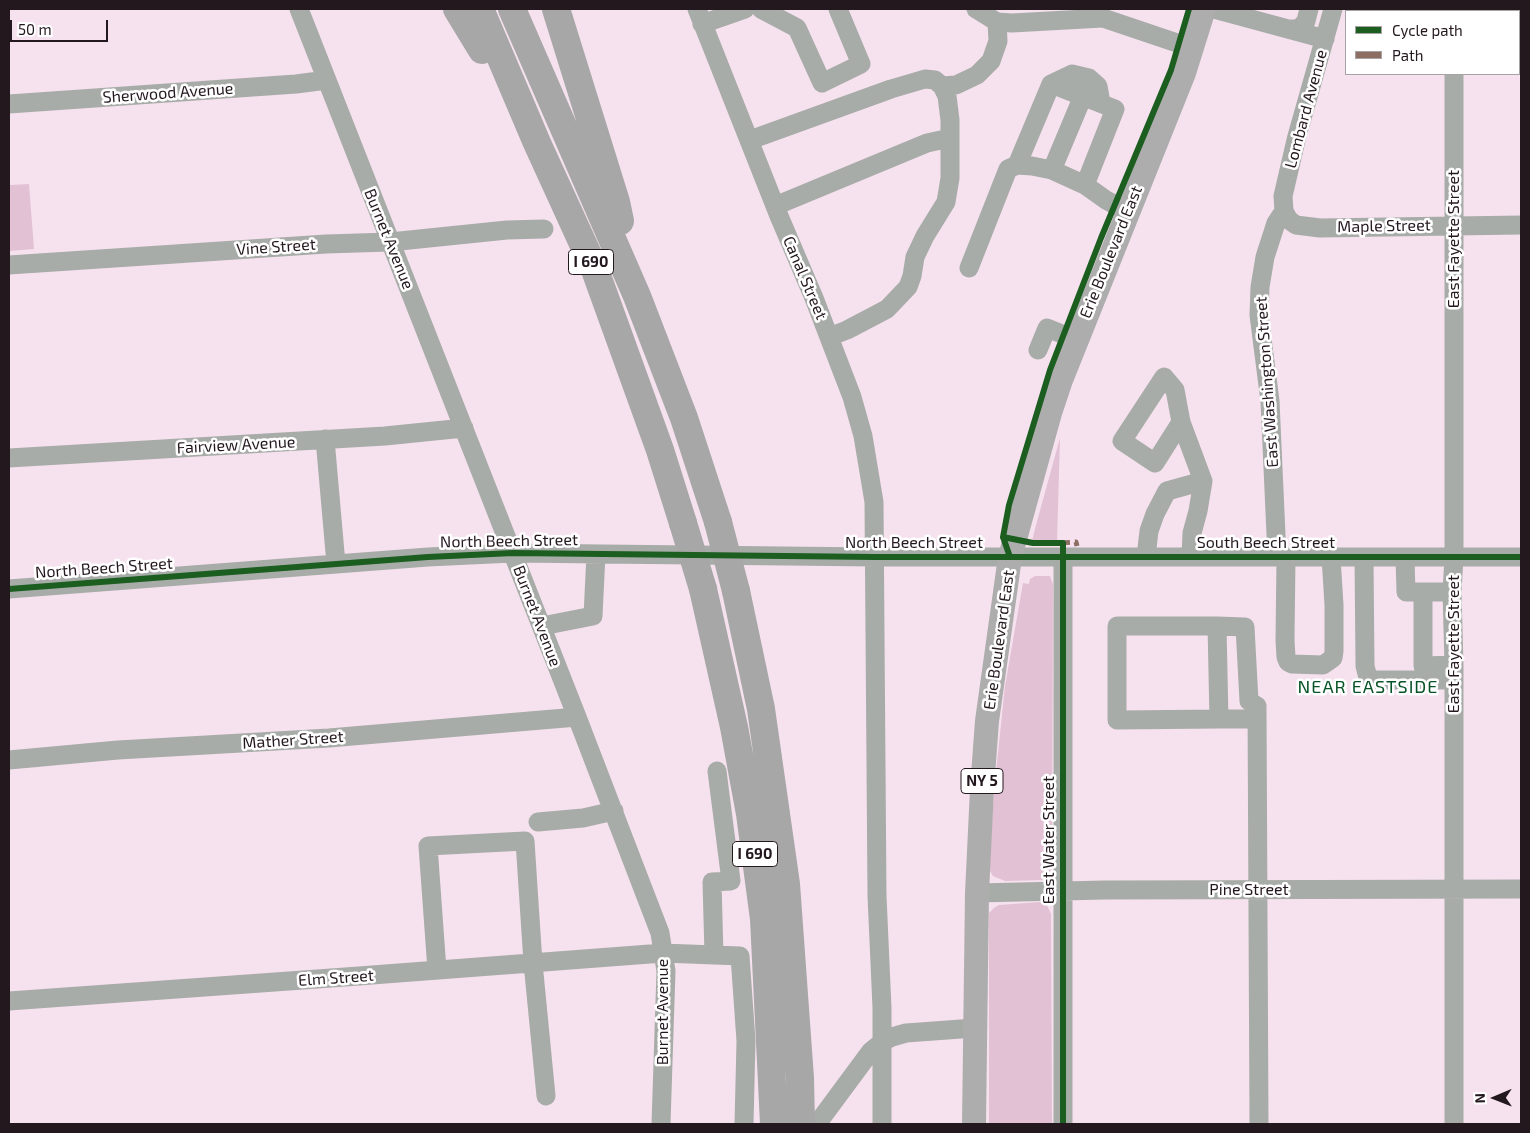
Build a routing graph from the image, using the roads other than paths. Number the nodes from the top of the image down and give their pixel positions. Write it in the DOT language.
graph roads {
  1 [pos="299,9"];
  2 [pos="457,9"];
  3 [pos="480,9"];
  4 [pos="512,9"];
  5 [pos="556,9"];
  6 [pos="745,9"];
  7 [pos="761,9"];
  8 [pos="838,9"];
  9 [pos="976,9"];
  10 [pos="1204,9"];
  11 [pos="1214,9"];
  12 [pos="1309,9"];
  13 [pos="1332,9"];
  14 [pos="699,16"];
  15 [pos="997,22"];
  16 [pos="1289,29"];
  17 [pos="1325,39"];
  18 [pos="1192,48"];
  19 [pos="1454,75"];
  20 [pos="327,80"];
  21 [pos="1051,84"];
  22 [pos="942,86"];
  23 [pos="1083,96"];
  24 [pos="1101,103"];
  25 [pos="9,104"];
  26 [pos="950,138"];
  27 [pos="750,140"];
  28 [pos="537,143"];
  29 [pos="1017,165"];
  30 [pos="1052,170"];
  31 [pos="1086,185"];
  32 [pos="775,206"];
  33 [pos="1284,210"];
  34 [pos="1127,211"];
  35 [pos="1454,225"];
  36 [pos="1521,225"];
  37 [pos="544,229"];
  38 [pos="390,242"];
  39 [pos="9,265"];
  40 [pos="969,268"];
  41 [pos="637,296"];
  42 [pos="829,337"];
  43 [pos="1077,340"];
  44 [pos="1038,350"];
  45 [pos="1181,422"];
  46 [pos="464,428"];
  47 [pos="325,439"];
  48 [pos="9,458"];
  49 [pos="1203,481"];
  50 [pos="513,553"];
  51 [pos="596,554"];
  52 [pos="875,557"];
  53 [pos="1010,557"];
  54 [pos="1063,557"];
  55 [pos="1146,557"];
  56 [pos="1191,557"];
  57 [pos="1282,557"];
  58 [pos="1331,557"];
  59 [pos="1364,557"];
  60 [pos="1454,557"];
  61 [pos="1521,557"];
  62 [pos="1405,558"];
  63 [pos="336,564"];
  64 [pos="9,589"];
  65 [pos="1423,592"];
  66 [pos="1452,592"];
  67 [pos="542,626"];
  68 [pos="1216,626"];
  69 [pos="1454,673"];
  70 [pos="1256,712"];
  71 [pos="577,717"];
  72 [pos="1219,719"];
  73 [pos="9,760"];
  74 [pos="717,771"];
  75 [pos="614,811"];
  76 [pos="538,822"];
  77 [pos="1257,890"];
  78 [pos="1453,890"];
  79 [pos="1521,890"];
  80 [pos="1062,891"];
  81 [pos="977,893"];
  82 [pos="664,953"];
  83 [pos="714,955"];
  84 [pos="533,963"];
  85 [pos="437,970"];
  86 [pos="9,1001"];
  87 [pos="975,1028"];
  88 [pos="882,1042"];
  89 [pos="546,1096"];
  90 [pos="661,1124"];
  91 [pos="744,1124"];
  92 [pos="774,1124"];
  93 [pos="801,1124"];
  94 [pos="817,1124"];
  95 [pos="882,1124"];
  96 [pos="974,1124"];
  97 [pos="1063,1124"];
  98 [pos="1259,1124"];
  99 [pos="1454,1124"];
  1 -- 20 [label="street, Burnet Avenue"];
  2 -- 28 [label="highway"];
  3 -- 28 [label="highway, I 690"];
  4 -- 41 [label="highway, I 690"];
  5 -- 41 [label="highway"];
  6 -- 14 [label="street"];
  7 -- 8 [label="street"];
  9 -- 15 [label="street"];
  10 -- 18 [label="main road, Erie Boulevard East / NY 5"];
  11 -- 16 [label="street"];
  12 -- 16 [label="street"];
  13 -- 17 [label="street, Lombard Avenue"];
  14 -- 27 [label="street, Canal Street"];
  15 -- 18 [label="street"];
  15 -- 22 [label="street"];
  16 -- 17 [label="street"];
  17 -- 33 [label="street, Lombard Avenue"];
  18 -- 34 [label="main road, Erie Boulevard East / NY 5"];
  19 -- 35 [label="street, East Fayette Street"];
  20 -- 25 [label="street, Sherwood Avenue"];
  20 -- 38 [label="street, Burnet Avenue"];
  21 -- 23 [label="street"];
  21 -- 24 [label="street"];
  21 -- 29 [label="street"];
  22 -- 26 [label="street"];
  22 -- 27 [label="street"];
  23 -- 24 [label="street"];
  23 -- 30 [label="street"];
  24 -- 31 [label="street"];
  26 -- 32 [label="street"];
  26 -- 42 [label="street"];
  27 -- 32 [label="street, Canal Street"];
  28 -- 92 [label="highway, I 690, bridge"];
  29 -- 30 [label="street"];
  29 -- 40 [label="street"];
  30 -- 31 [label="street"];
  31 -- 34 [label="street"];
  32 -- 42 [label="street, Canal Street"];
  33 -- 35 [label="street, Maple Street"];
  33 -- 57 [label="street, East Washington Street"];
  34 -- 43 [label="main road, Erie Boulevard East / NY 5"];
  35 -- 36 [label="street, Maple Street"];
  35 -- 60 [label="street, East Fayette Street"];
  37 -- 38 [label="street, Vine Street"];
  38 -- 39 [label="street, Vine Street"];
  38 -- 46 [label="street, Burnet Avenue"];
  41 -- 93 [label="highway, I 690, bridge"];
  42 -- 52 [label="street, Canal Street"];
  43 -- 44 [label="street"];
  43 -- 53 [label="main road, Erie Boulevard East / NY 5"];
  45 -- 49 [label="street"];
  46 -- 47 [label="street, Fairview Avenue"];
  46 -- 50 [label="street, Burnet Avenue"];
  47 -- 48 [label="street, Fairview Avenue"];
  47 -- 63 [label="street"];
  49 -- 55 [label="street"];
  49 -- 56 [label="street"];
  50 -- 51 [label="street, North Beech Street"];
  50 -- 63 [label="street, North Beech Street"];
  50 -- 67 [label="street, Burnet Avenue"];
  51 -- 52 [label="street, North Beech Street"];
  51 -- 67 [label="street"];
  52 -- 53 [label="street, North Beech Street"];
  52 -- 88 [label="street, Canal Street"];
  53 -- 54 [label="street, South Beech Street"];
  53 -- 81 [label="main road, Erie Boulevard East / NY 5"];
  54 -- 55 [label="street, South Beech Street"];
  54 -- 80 [label="street, East Water Street"];
  55 -- 56 [label="street, South Beech Street"];
  56 -- 57 [label="street, South Beech Street"];
  57 -- 58 [label="street, South Beech Street"];
  57 -- 58 [label="street, East Washington Street"];
  58 -- 59 [label="street, South Beech Street"];
  59 -- 62 [label="street, South Beech Street"];
  59 -- 69 [label="street"];
  60 -- 61 [label="street, South Beech Street"];
  60 -- 62 [label="street, South Beech Street"];
  60 -- 66 [label="street, East Fayette Street"];
  62 -- 65 [label="street"];
  63 -- 64 [label="street, North Beech Street"];
  65 -- 66 [label="street"];
  65 -- 69 [label="street"];
  66 -- 69 [label="street, East Fayette Street"];
  67 -- 71 [label="street, Burnet Avenue"];
  68 -- 70 [label="street"];
  68 -- 72 [label="street"];
  68 -- 72 [label="street"];
  69 -- 78 [label="street, East Fayette Street"];
  70 -- 72 [label="street"];
  70 -- 77 [label="street"];
  71 -- 73 [label="street, Mather Street"];
  71 -- 75 [label="street, Burnet Avenue"];
  74 -- 83 [label="street"];
  75 -- 76 [label="street"];
  75 -- 82 [label="street, Burnet Avenue"];
  77 -- 78 [label="street, Pine Street"];
  77 -- 80 [label="street, Pine Street"];
  77 -- 98 [label="street"];
  78 -- 79 [label="street, Pine Street"];
  78 -- 99 [label="street, East Fayette Street"];
  80 -- 81 [label="street, Pine Street"];
  80 -- 97 [label="street, East Water Street"];
  81 -- 87 [label="main road, Erie Boulevard East / NY 5"];
  82 -- 83 [label="street, Elm Street"];
  82 -- 84 [label="street, Elm Street"];
  82 -- 90 [label="street, Burnet Avenue"];
  83 -- 91 [label="street, Elm Street"];
  84 -- 85 [label="street, Elm Street"];
  84 -- 85 [label="street"];
  84 -- 89 [label="street"];
  85 -- 86 [label="street, Elm Street"];
  87 -- 88 [label="street"];
  87 -- 96 [label="main road, Erie Boulevard East / NY 5"];
  88 -- 94 [label="street"];
  88 -- 95 [label="street, Canal Street"];
}
